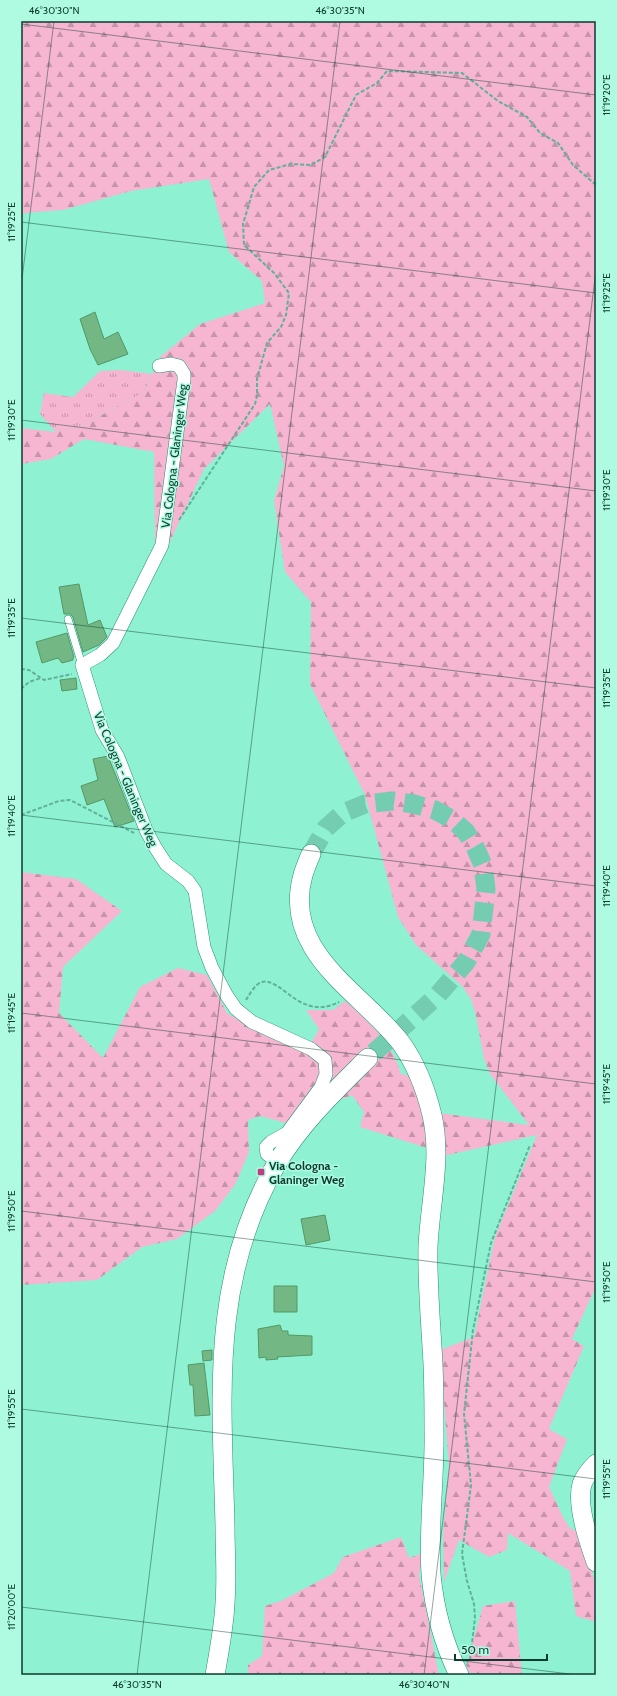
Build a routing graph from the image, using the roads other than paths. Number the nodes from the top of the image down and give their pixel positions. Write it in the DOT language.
graph roads {
  1 [pos="159,366"];
  2 [pos="68,618"];
  3 [pos="82,665"];
  4 [pos="311,854"];
  5 [pos="368,1058"];
  6 [pos="278,1162"];
  7 [pos="596,1464"];
  8 [pos="596,1562"];
  9 [pos="464,1669"];
  10 [pos="215,1675"];
  1 -- 3 [label="street, Via Cologna - Glaninger Weg"];
  2 -- 3 [label="lane"];
  3 -- 6 [label="street, Via Cologna - Glaninger Weg"];
  4 -- 9 [label="main road"];
  5 -- 6 [label="main road"];
  6 -- 10 [label="main road"];
  7 -- 8 [label="main road"];
}
